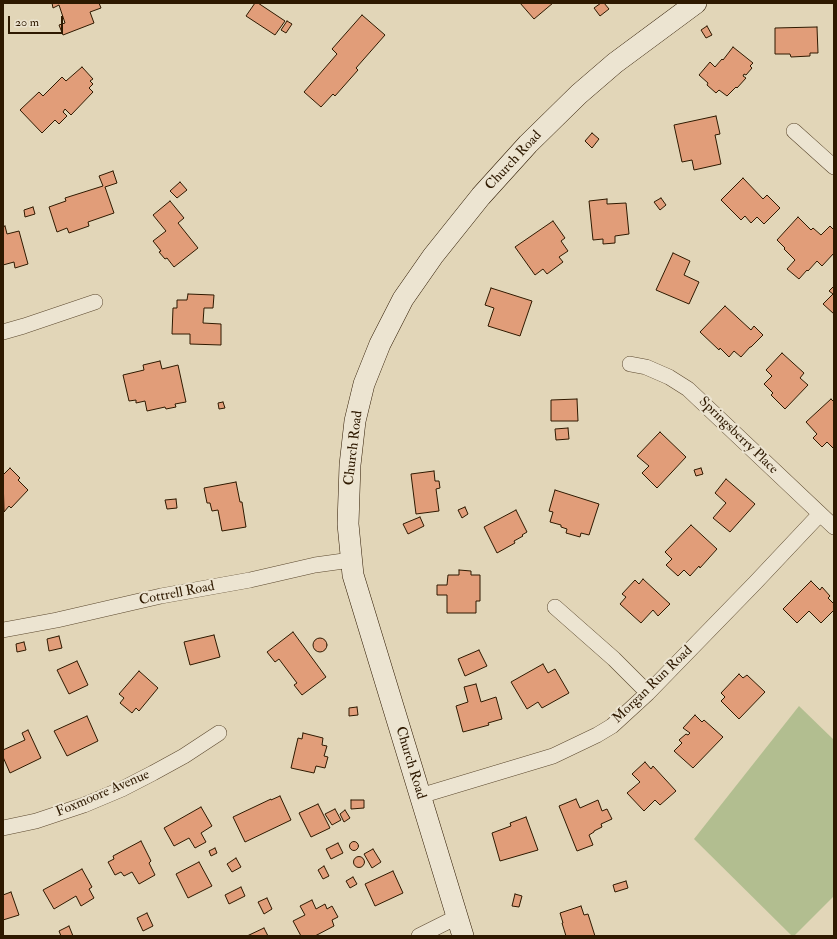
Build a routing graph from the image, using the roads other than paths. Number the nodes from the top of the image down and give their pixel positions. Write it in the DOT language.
graph roads {
  1 [pos="696,3"];
  2 [pos="794,131"];
  3 [pos="834,167"];
  4 [pos="94,302"];
  5 [pos="3,332"];
  6 [pos="630,364"];
  7 [pos="820,514"];
  8 [pos="834,527"];
  9 [pos="351,560"];
  10 [pos="555,607"];
  11 [pos="3,630"];
  12 [pos="648,693"];
  13 [pos="219,734"];
  14 [pos="420,796"];
  15 [pos="3,828"];
  16 [pos="460,926"];
  17 [pos="419,936"];
  1 -- 9 [label="main road, Church Road"];
  2 -- 3 [label="street"];
  4 -- 5 [label="street"];
  6 -- 7 [label="street, Springsberry Place"];
  7 -- 8 [label="street, Springsberry Place"];
  7 -- 12 [label="street, Morgan Run Road"];
  9 -- 11 [label="street, Cottrell Road"];
  9 -- 14 [label="main road, Church Road"];
  10 -- 12 [label="street"];
  12 -- 14 [label="street, Morgan Run Road"];
  13 -- 15 [label="street, Foxmoore Avenue"];
  14 -- 16 [label="main road, Church Road"];
  16 -- 17 [label="street"];
}
